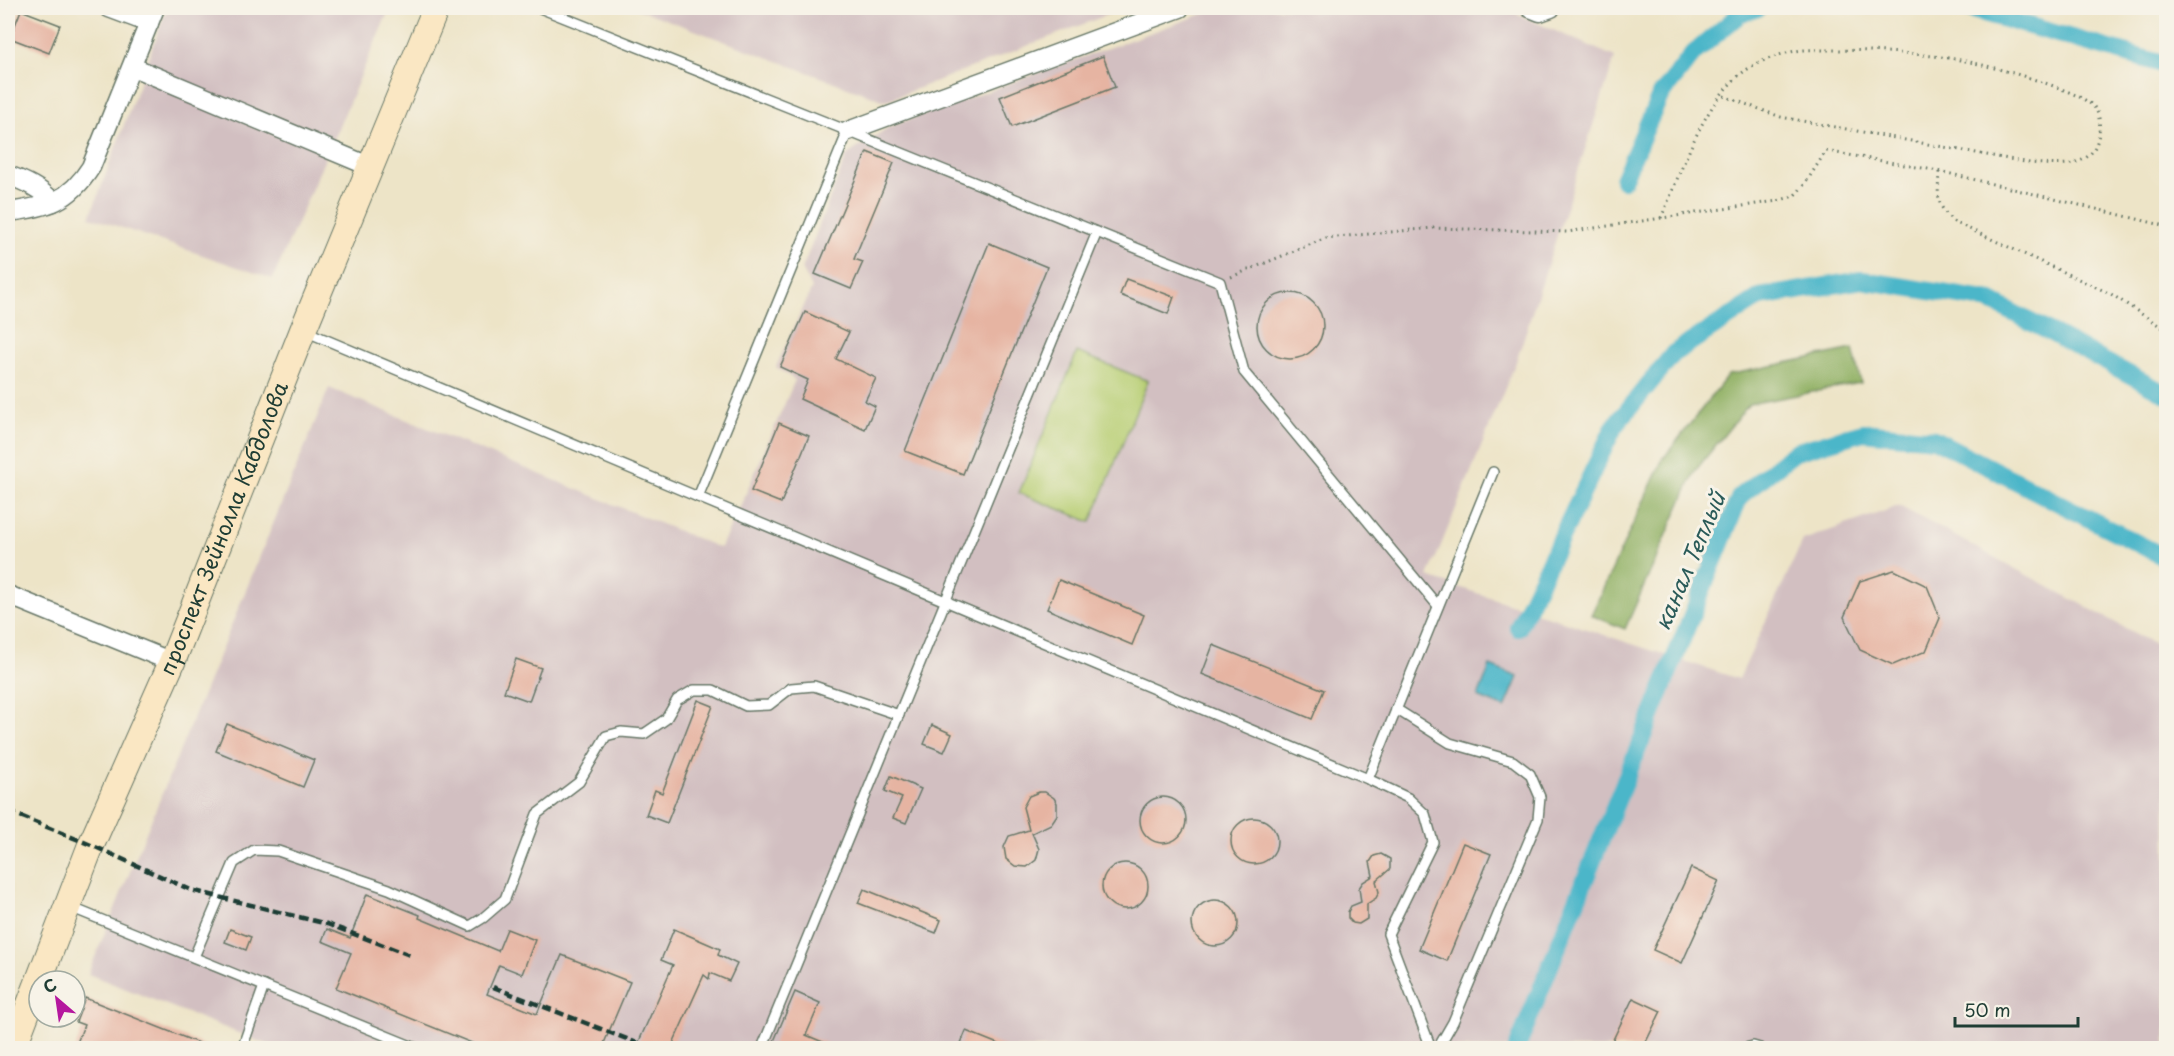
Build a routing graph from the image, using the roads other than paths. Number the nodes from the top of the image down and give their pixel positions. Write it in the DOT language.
graph roads {
  1 [pos="109,8"];
  2 [pos="436,8"];
  3 [pos="540,8"];
  4 [pos="1180,8"];
  5 [pos="1530,8"];
  6 [pos="1551,8"];
  7 [pos="152,15"];
  8 [pos="133,67"];
  9 [pos="848,131"];
  10 [pos="371,167"];
  11 [pos="8,175"];
  12 [pos="53,202"];
  13 [pos="8,212"];
  14 [pos="1097,232"];
  15 [pos="303,330"];
  16 [pos="1493,472"];
  17 [pos="698,497"];
  18 [pos="8,595"];
  19 [pos="945,601"];
  20 [pos="1438,606"];
  21 [pos="172,662"];
  22 [pos="1396,709"];
  23 [pos="899,715"];
  24 [pos="1368,779"];
  25 [pos="67,906"];
  26 [pos="194,957"];
  27 [pos="264,986"];
  28 [pos="400,1045"];
  29 [pos="13,1048"];
  30 [pos="242,1048"];
  31 [pos="416,1048"];
  32 [pos="762,1048"];
  33 [pos="1431,1048"];
  34 [pos="1438,1048"];
  35 [pos="1746,1048"];
  36 [pos="1760,1048"];
  1 -- 7 [label="street"];
  2 -- 10 [label="main road, проспект Зейнолла Кабдолова"];
  3 -- 9 [label="lane"];
  4 -- 9 [label="street"];
  5 -- 6 [label="street"];
  7 -- 8 [label="street"];
  8 -- 10 [label="street"];
  8 -- 12 [label="street"];
  9 -- 14 [label="lane"];
  9 -- 17 [label="lane"];
  10 -- 15 [label="main road, проспект Зейнолла Кабдолова"];
  11 -- 12 [label="street"];
  12 -- 13 [label="street"];
  14 -- 19 [label="lane"];
  14 -- 20 [label="lane"];
  15 -- 17 [label="lane"];
  15 -- 21 [label="main road, проспект Зейнолла Кабдолова"];
  16 -- 20 [label="lane"];
  17 -- 19 [label="lane"];
  18 -- 21 [label="street"];
  19 -- 23 [label="lane"];
  19 -- 24 [label="lane"];
  20 -- 22 [label="lane"];
  21 -- 25 [label="main road, проспект Зейнолла Кабдолова"];
  22 -- 24 [label="lane"];
  22 -- 34 [label="lane"];
  23 -- 26 [label="lane"];
  23 -- 32 [label="lane"];
  24 -- 33 [label="lane"];
  25 -- 26 [label="lane"];
  25 -- 29 [label="main road, проспект Зейнолла Кабдолова"];
  26 -- 27 [label="lane"];
  27 -- 28 [label="lane"];
  27 -- 30 [label="lane"];
  28 -- 31 [label="lane"];
  35 -- 36 [label="lane"];
}
